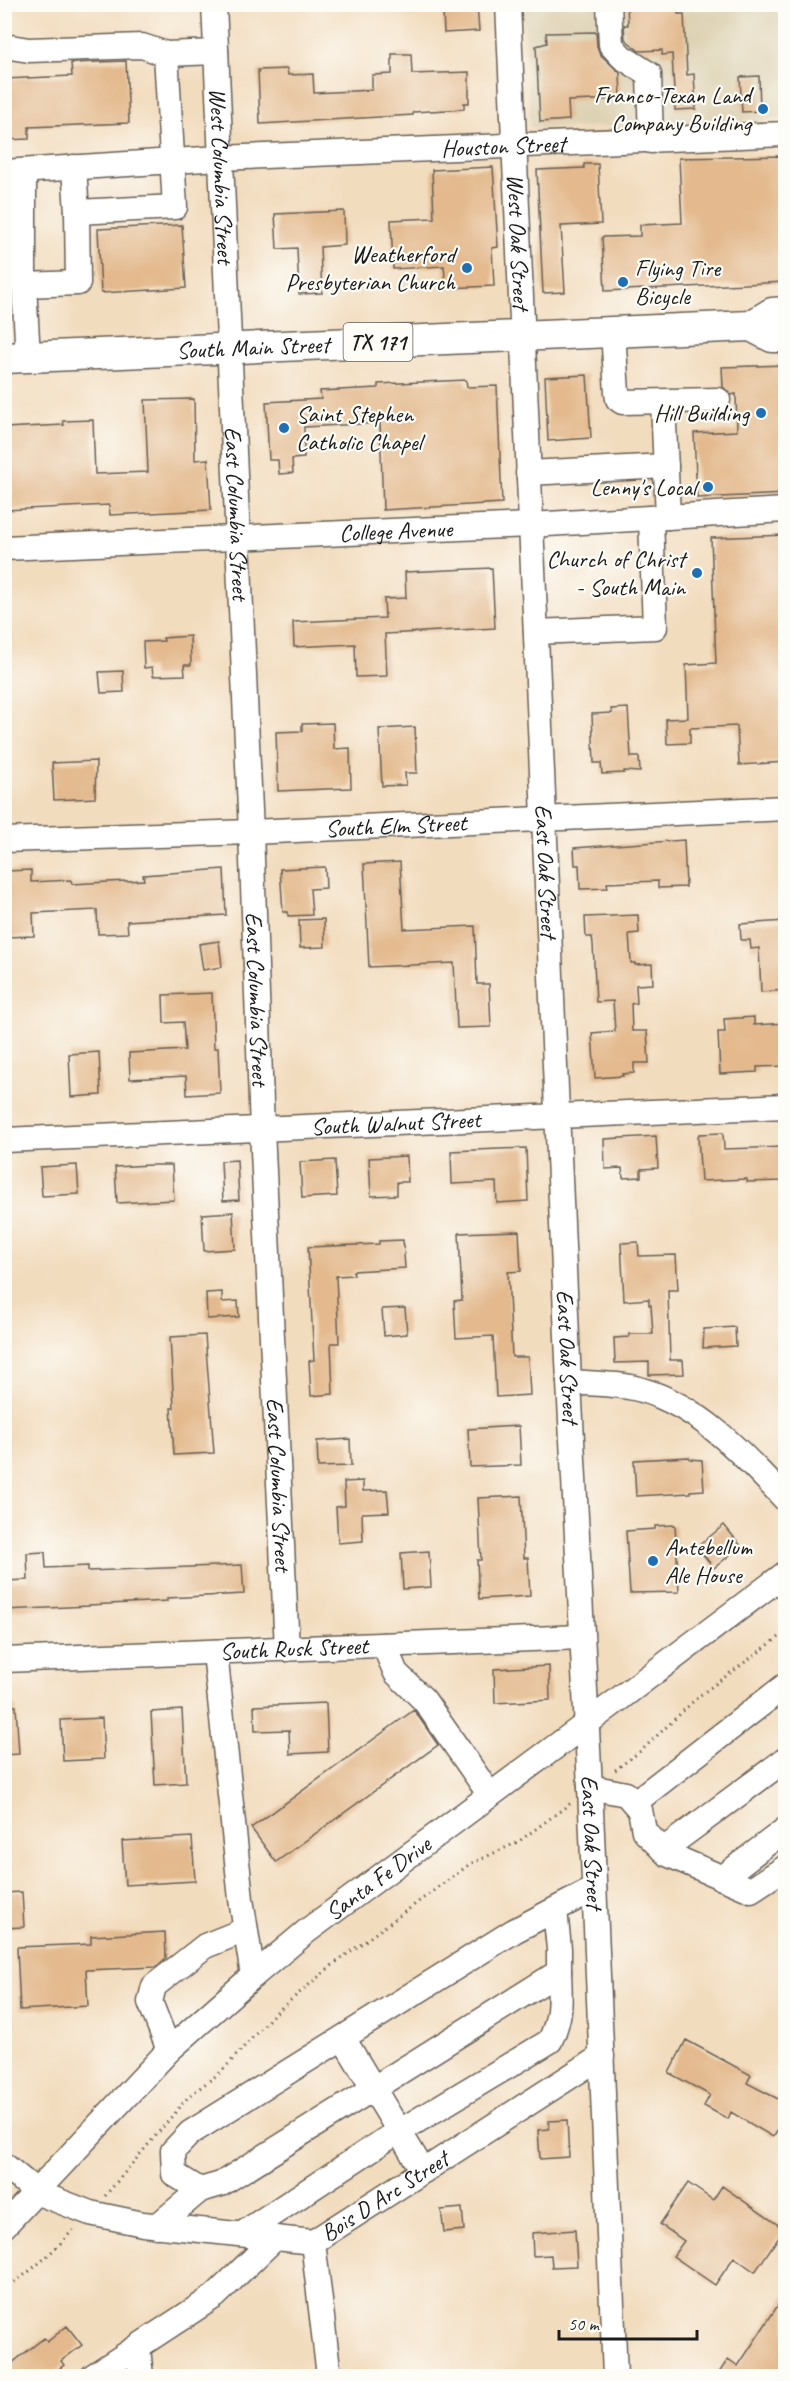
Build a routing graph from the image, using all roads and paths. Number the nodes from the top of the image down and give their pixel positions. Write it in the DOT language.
graph roads {
  1 [pos="214,4"];
  2 [pos="508,4"];
  3 [pos="609,4"];
  4 [pos="4,46"];
  5 [pos="216,52"];
  6 [pos="166,54"];
  7 [pos="786,134"];
  8 [pos="651,141"];
  9 [pos="515,146"];
  10 [pos="220,158"];
  11 [pos="171,161"];
  12 [pos="75,167"];
  13 [pos="14,171"];
  14 [pos="76,212"];
  15 [pos="15,235"];
  16 [pos="24,285"];
  17 [pos="786,312"];
  18 [pos="751,326"];
  19 [pos="613,332"];
  20 [pos="523,336"];
  21 [pos="786,336"];
  22 [pos="228,348"];
  23 [pos="16,358"];
  24 [pos="718,400"];
  25 [pos="663,402"];
  26 [pos="666,466"];
  27 [pos="528,472"];
  28 [pos="786,510"];
  29 [pos="659,518"];
  30 [pos="530,525"];
  31 [pos="237,538"];
  32 [pos="4,548"];
  33 [pos="536,632"];
  34 [pos="786,808"];
  35 [pos="544,819"];
  36 [pos="251,832"];
  37 [pos="4,840"];
  38 [pos="786,1106"];
  39 [pos="557,1114"];
  40 [pos="262,1130"];
  41 [pos="4,1140"];
  42 [pos="569,1382"];
  43 [pos="786,1500"];
  44 [pos="786,1573"];
  45 [pos="786,1632"];
  46 [pos="581,1637"];
  47 [pos="384,1645"];
  48 [pos="287,1649"];
  49 [pos="215,1652"];
  50 [pos="4,1660"];
  51 [pos="786,1685"];
  52 [pos="586,1724"];
  53 [pos="786,1759"];
  54 [pos="590,1788"];
  55 [pos="490,1795"];
  56 [pos="634,1803"];
  57 [pos="786,1829"];
  58 [pos="663,1850"];
  59 [pos="786,1867"];
  60 [pos="722,1878"];
  61 [pos="594,1889"];
  62 [pos="555,1910"];
  63 [pos="245,1930"];
  64 [pos="559,1972"];
  65 [pos="253,1976"];
  66 [pos="343,2038"];
  67 [pos="170,2050"];
  68 [pos="602,2056"];
  69 [pos="374,2088"];
  70 [pos="399,2132"];
  71 [pos="4,2164"];
  72 [pos="423,2171"];
  73 [pos="200,2190"];
  74 [pos="38,2193"];
  75 [pos="90,2213"];
  76 [pos="4,2226"];
  77 [pos="157,2226"];
  78 [pos="242,2234"];
  79 [pos="275,2238"];
  80 [pos="313,2242"];
  81 [pos="4,2289"];
  82 [pos="138,2348"];
  83 [pos="93,2376"];
  84 [pos="141,2376"];
  85 [pos="329,2376"];
  86 [pos="615,2376"];
  1 -- 5 [label="street, West Columbia Street"];
  2 -- 9 [label="street, West Oak Street"];
  3 -- 8 [label="street"];
  4 -- 6 [label="street"];
  5 -- 6 [label="street"];
  5 -- 10 [label="street, West Columbia Street"];
  6 -- 11 [label="street"];
  7 -- 8 [label="street, Houston Street"];
  8 -- 9 [label="street, Houston Street"];
  9 -- 10 [label="street, Houston Street"];
  9 -- 20 [label="street, West Oak Street"];
  10 -- 11 [label="street, Houston Street"];
  10 -- 22 [label="street, West Columbia Street"];
  11 -- 12 [label="street, Houston Street"];
  11 -- 14 [label="street"];
  12 -- 13 [label="street, Houston Street"];
  12 -- 14 [label="street"];
  13 -- 15 [label="street"];
  14 -- 16 [label="street"];
  15 -- 16 [label="street"];
  16 -- 23 [label="street"];
  17 -- 18 [label="main road, South Main Street / TX 171"];
  18 -- 19 [label="main road, South Main Street / TX 171"];
  18 -- 21 [label="main road, South Main Street / TX 171"];
  19 -- 20 [label="main road, South Main Street / TX 171"];
  19 -- 25 [label="street"];
  20 -- 22 [label="main road, South Main Street / TX 171"];
  20 -- 27 [label="street, East Oak Street"];
  22 -- 23 [label="main road, South Main Street / TX 171"];
  22 -- 31 [label="street, East Columbia Street"];
  24 -- 25 [label="street"];
  25 -- 26 [label="street"];
  26 -- 27 [label="street"];
  26 -- 29 [label="street"];
  27 -- 30 [label="street, East Oak Street"];
  28 -- 29 [label="street, College Avenue"];
  29 -- 30 [label="street, College Avenue"];
  29 -- 33 [label="street"];
  30 -- 31 [label="street, College Avenue"];
  30 -- 33 [label="street, East Oak Street"];
  31 -- 32 [label="street, College Avenue"];
  31 -- 36 [label="street, East Columbia Street"];
  33 -- 35 [label="street, East Oak Street"];
  34 -- 35 [label="street, South Elm Street"];
  35 -- 36 [label="street, South Elm Street"];
  35 -- 39 [label="street, East Oak Street"];
  36 -- 37 [label="street, South Elm Street"];
  36 -- 40 [label="street, East Columbia Street"];
  38 -- 39 [label="street, South Walnut Street"];
  39 -- 40 [label="street, South Walnut Street"];
  39 -- 42 [label="street, East Oak Street"];
  40 -- 41 [label="street, South Walnut Street"];
  40 -- 48 [label="street, East Columbia Street"];
  42 -- 43 [label="street"];
  42 -- 46 [label="street, East Oak Street"];
  44 -- 52 [label="street, Santa Fe Drive"];
  45 -- 54 [label="path"];
  46 -- 47 [label="street, South Rusk Street"];
  46 -- 52 [label="street, East Oak Street"];
  47 -- 48 [label="street, South Rusk Street"];
  47 -- 55 [label="street"];
  48 -- 49 [label="street, South Rusk Street"];
  49 -- 50 [label="street, South Rusk Street"];
  49 -- 63 [label="street"];
  51 -- 56 [label="street"];
  52 -- 54 [label="street, East Oak Street"];
  52 -- 55 [label="street, Santa Fe Drive"];
  53 -- 58 [label="street"];
  54 -- 56 [label="street"];
  54 -- 61 [label="street, East Oak Street"];
  54 -- 75 [label="path"];
  55 -- 65 [label="street, Santa Fe Drive"];
  56 -- 58 [label="street"];
  57 -- 60 [label="street"];
  58 -- 60 [label="street"];
  59 -- 60 [label="street"];
  61 -- 62 [label="street"];
  61 -- 68 [label="street, East Oak Street"];
  62 -- 64 [label="street"];
  62 -- 66 [label="street"];
  63 -- 65 [label="street"];
  63 -- 67 [label="street"];
  64 -- 69 [label="street"];
  64 -- 70 [label="street"];
  65 -- 67 [label="street, Santa Fe Drive"];
  66 -- 69 [label="street"];
  66 -- 73 [label="street"];
  67 -- 74 [label="street, Santa Fe Drive"];
  68 -- 72 [label="street, Bois D Arc Street"];
  68 -- 86 [label="street, East Oak Street"];
  69 -- 70 [label="street"];
  69 -- 73 [label="street"];
  70 -- 72 [label="street"];
  70 -- 78 [label="street"];
  71 -- 74 [label="street, Bois D Arc Street"];
  72 -- 80 [label="street, Bois D Arc Street"];
  73 -- 77 [label="street"];
  74 -- 75 [label="street, Bois D Arc Street"];
  74 -- 76 [label="street, Santa Fe Drive"];
  75 -- 77 [label="street, Bois D Arc Street"];
  75 -- 81 [label="path"];
  77 -- 78 [label="street, Bois D Arc Street"];
  78 -- 79 [label="street, Bois D Arc Street"];
  79 -- 80 [label="street, Bois D Arc Street"];
  79 -- 82 [label="street"];
  80 -- 85 [label="street"];
  82 -- 83 [label="street"];
  82 -- 84 [label="street"];
}
